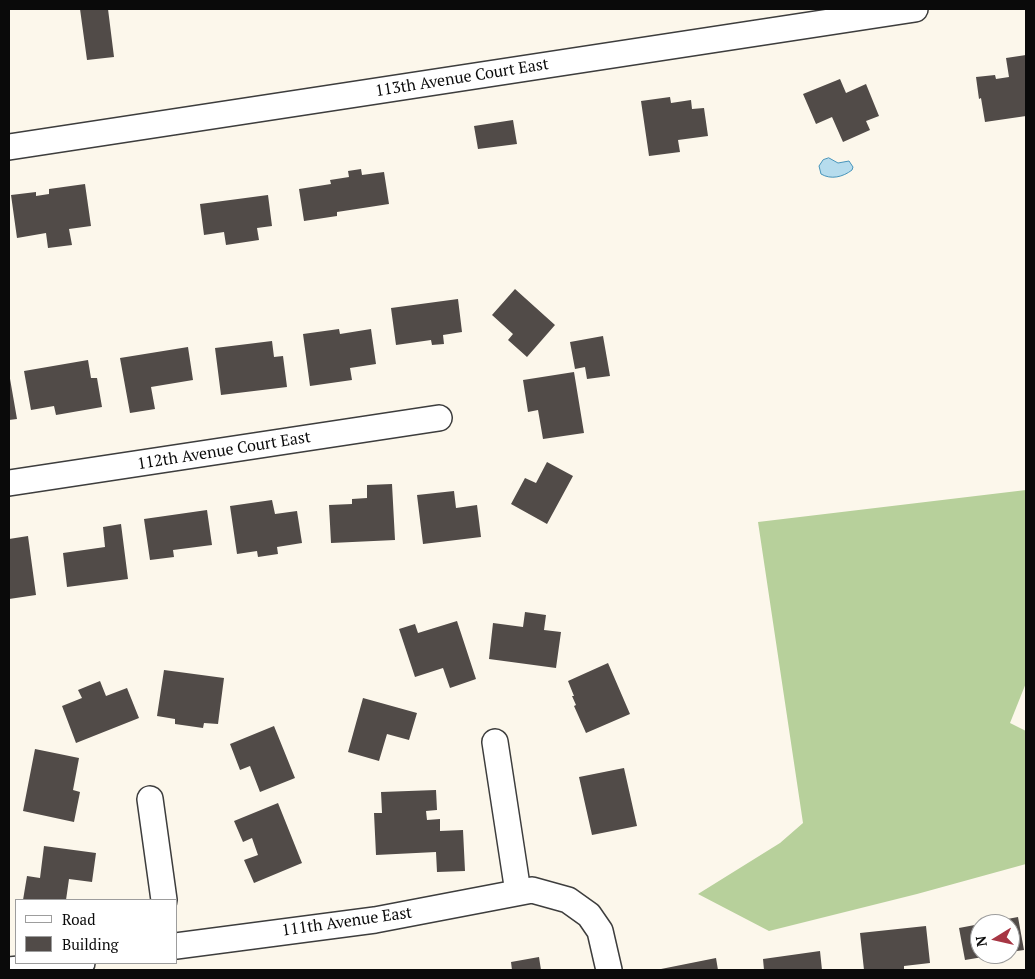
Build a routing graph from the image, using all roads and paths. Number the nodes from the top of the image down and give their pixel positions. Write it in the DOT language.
graph roads {
  1 [pos="915,9"];
  2 [pos="9,146"];
  3 [pos="439,418"];
  4 [pos="9,483"];
  5 [pos="495,742"];
  6 [pos="150,799"];
  7 [pos="518,892"];
  8 [pos="164,899"];
  9 [pos="178,946"];
  10 [pos="72,964"];
  11 [pos="10,970"];
  12 [pos="609,970"];
  1 -- 2 [label="street, 113th Avenue Court East"];
  3 -- 4 [label="street, 112th Avenue Court East"];
  5 -- 7 [label="street"];
  6 -- 8 [label="street"];
  7 -- 9 [label="street, 111th Avenue East"];
  7 -- 12 [label="street, 111th Avenue East"];
  10 -- 11 [label="street"];
}
